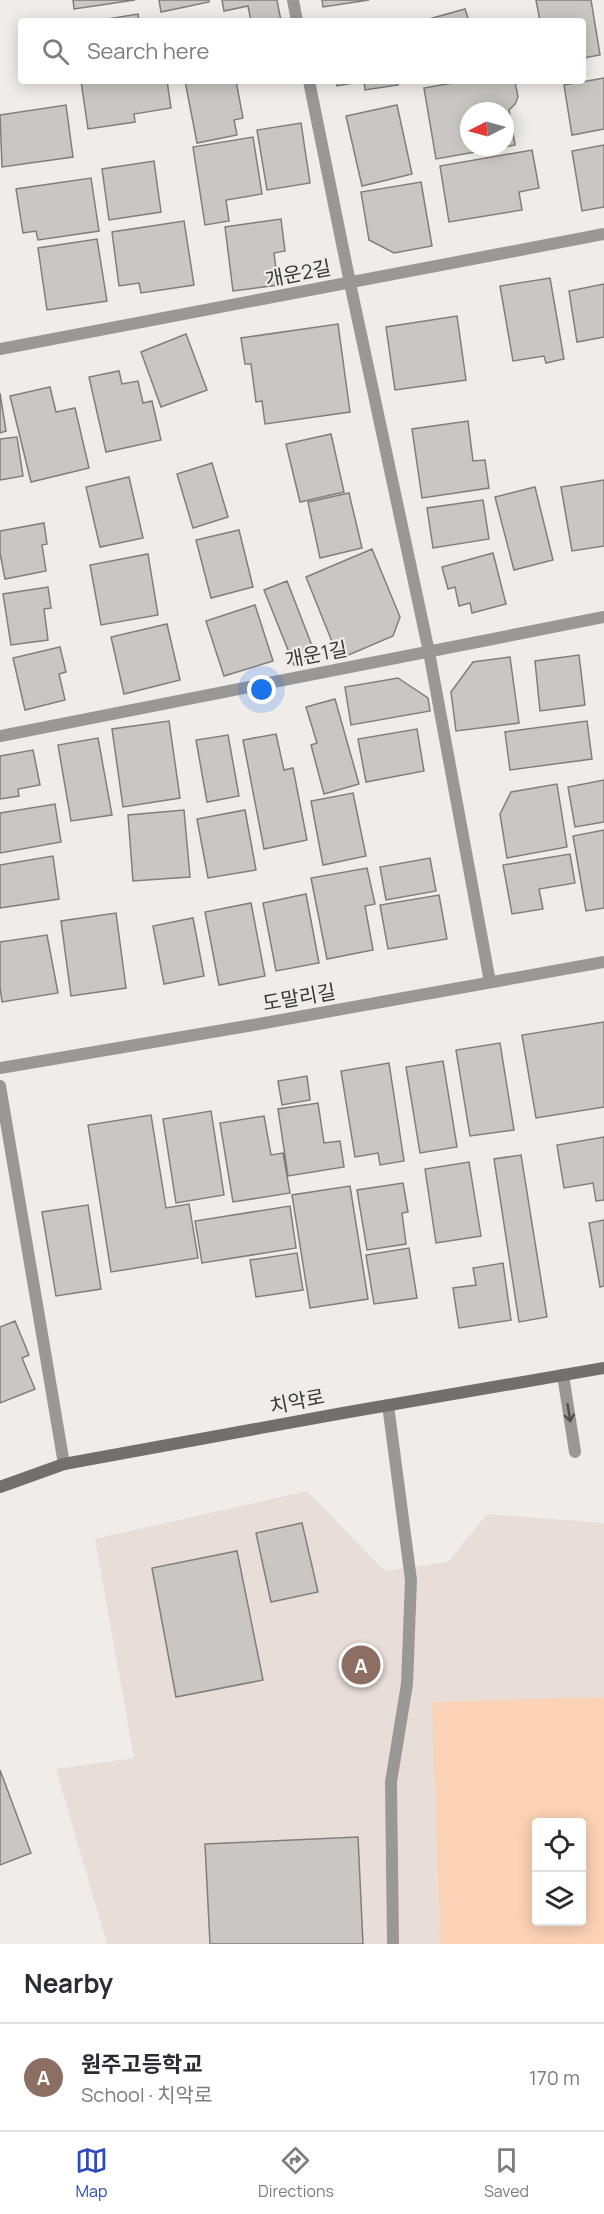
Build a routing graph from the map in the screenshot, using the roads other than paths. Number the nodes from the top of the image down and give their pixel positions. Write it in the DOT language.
graph roads {
  1 [pos="293,0"];
  2 [pos="296,18"];
  3 [pos="310,84"];
  4 [pos="604,234"];
  5 [pos="350,283"];
  6 [pos="0,349"];
  7 [pos="604,617"];
  8 [pos="429,652"];
  9 [pos="0,736"];
  10 [pos="604,962"];
  11 [pos="489,982"];
  12 [pos="0,1068"];
  13 [pos="0,1086"];
  14 [pos="604,1368"];
  15 [pos="563,1375"];
  16 [pos="388,1405"];
  17 [pos="575,1452"];
  18 [pos="64,1464"];
  19 [pos="0,1487"];
  20 [pos="393,1944"];
  1 -- 2 [label="street"];
  3 -- 5 [label="street"];
  4 -- 5 [label="street, 개운2길"];
  5 -- 6 [label="street, 개운2길"];
  5 -- 8 [label="street"];
  7 -- 8 [label="street, 개운1길"];
  8 -- 9 [label="street, 개운1길"];
  8 -- 11 [label="street"];
  10 -- 11 [label="street, 도말리길"];
  11 -- 12 [label="street, 도말리길"];
  13 -- 18 [label="street"];
  14 -- 15 [label="main road, 치악로"];
  15 -- 16 [label="main road, 치악로"];
  15 -- 17 [label="street, one-way"];
  16 -- 18 [label="main road, 치악로"];
  16 -- 20 [label="street"];
  18 -- 19 [label="main road, 치악로"];
}
